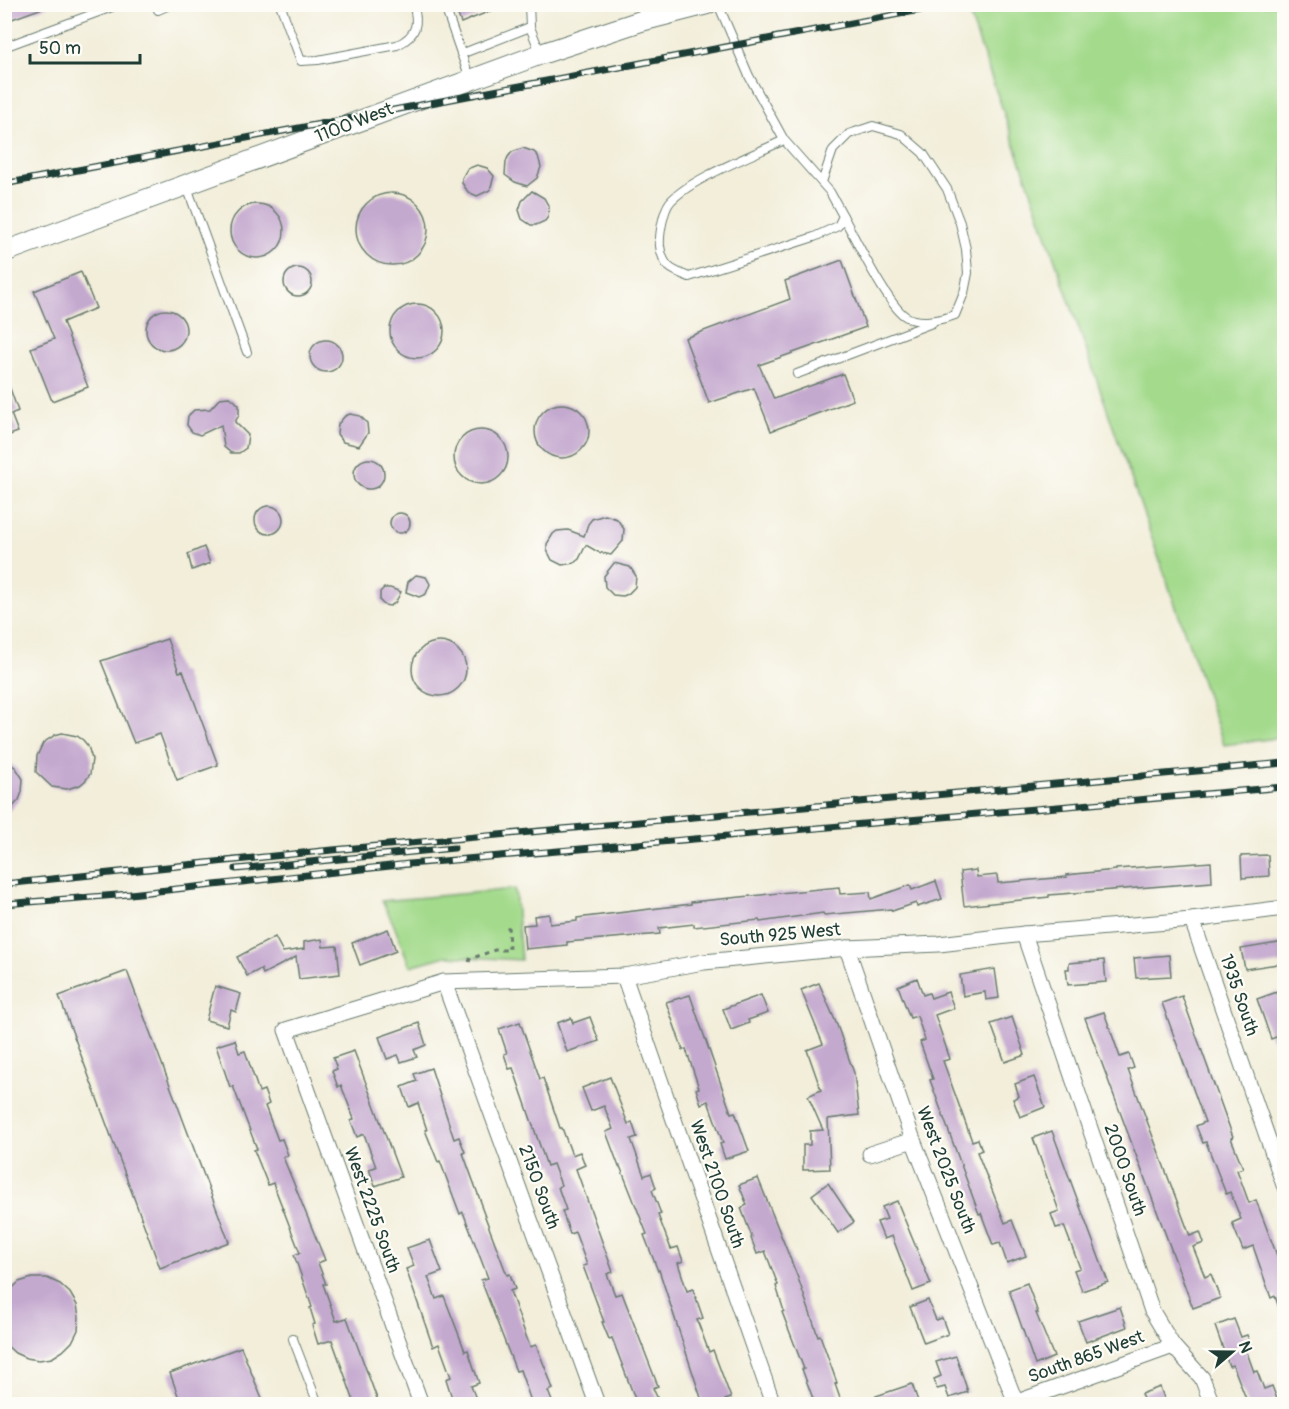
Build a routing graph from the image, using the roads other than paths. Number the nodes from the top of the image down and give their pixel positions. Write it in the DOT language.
graph roads {
  1 [pos="120,4"];
  2 [pos="156,4"];
  3 [pos="172,4"];
  4 [pos="280,4"];
  5 [pos="413,4"];
  6 [pos="444,4"];
  7 [pos="529,4"];
  8 [pos="718,4"];
  9 [pos="699,6"];
  10 [pos="530,27"];
  11 [pos="4,47"];
  12 [pos="461,54"];
  13 [pos="541,54"];
  14 [pos="471,81"];
  15 [pos="784,140"];
  16 [pos="822,182"];
  17 [pos="186,185"];
  18 [pos="843,216"];
  19 [pos="4,252"];
  20 [pos="934,322"];
  21 [pos="247,352"];
  22 [pos="797,374"];
  23 [pos="1284,908"];
  24 [pos="1192,920"];
  25 [pos="1024,934"];
  26 [pos="847,948"];
  27 [pos="624,976"];
  28 [pos="444,982"];
  29 [pos="286,1030"];
  30 [pos="913,1140"];
  31 [pos="870,1154"];
  32 [pos="1284,1185"];
  33 [pos="293,1339"];
  34 [pos="1173,1346"];
  35 [pos="318,1404"];
  36 [pos="421,1404"];
  37 [pos="597,1404"];
  38 [pos="773,1404"];
  39 [pos="1014,1404"];
  40 [pos="1212,1404"];
  1 -- 11 [label="lane"];
  2 -- 3 [label="lane"];
  4 -- 5 [label="lane"];
  6 -- 12 [label="lane"];
  7 -- 10 [label="lane"];
  8 -- 15 [label="lane"];
  9 -- 13 [label="street, 1100 West"];
  10 -- 12 [label="lane"];
  10 -- 13 [label="lane"];
  12 -- 14 [label="lane"];
  13 -- 14 [label="street, 1100 West"];
  14 -- 17 [label="street, 1100 West"];
  15 -- 16 [label="lane"];
  15 -- 18 [label="lane"];
  16 -- 18 [label="lane"];
  16 -- 20 [label="lane"];
  17 -- 19 [label="street, 1100 West"];
  17 -- 21 [label="lane"];
  18 -- 20 [label="lane"];
  20 -- 22 [label="lane"];
  23 -- 24 [label="street, South 925 West"];
  24 -- 25 [label="street, South 925 West"];
  24 -- 32 [label="street, 1935 South"];
  25 -- 26 [label="street, South 925 West"];
  25 -- 34 [label="street, 2000 South"];
  26 -- 27 [label="street, South 925 West"];
  26 -- 30 [label="street, West 2025 South"];
  27 -- 28 [label="street, South 925 West"];
  27 -- 38 [label="street, West 2100 South"];
  28 -- 29 [label="street, South 925 West"];
  28 -- 37 [label="street, 2150 South"];
  29 -- 36 [label="street, West 2225 South"];
  30 -- 31 [label="street"];
  30 -- 39 [label="street, West 2025 South"];
  33 -- 35 [label="lane"];
  34 -- 39 [label="street, South 865 West"];
  34 -- 40 [label="street, 2000 South"];
}
